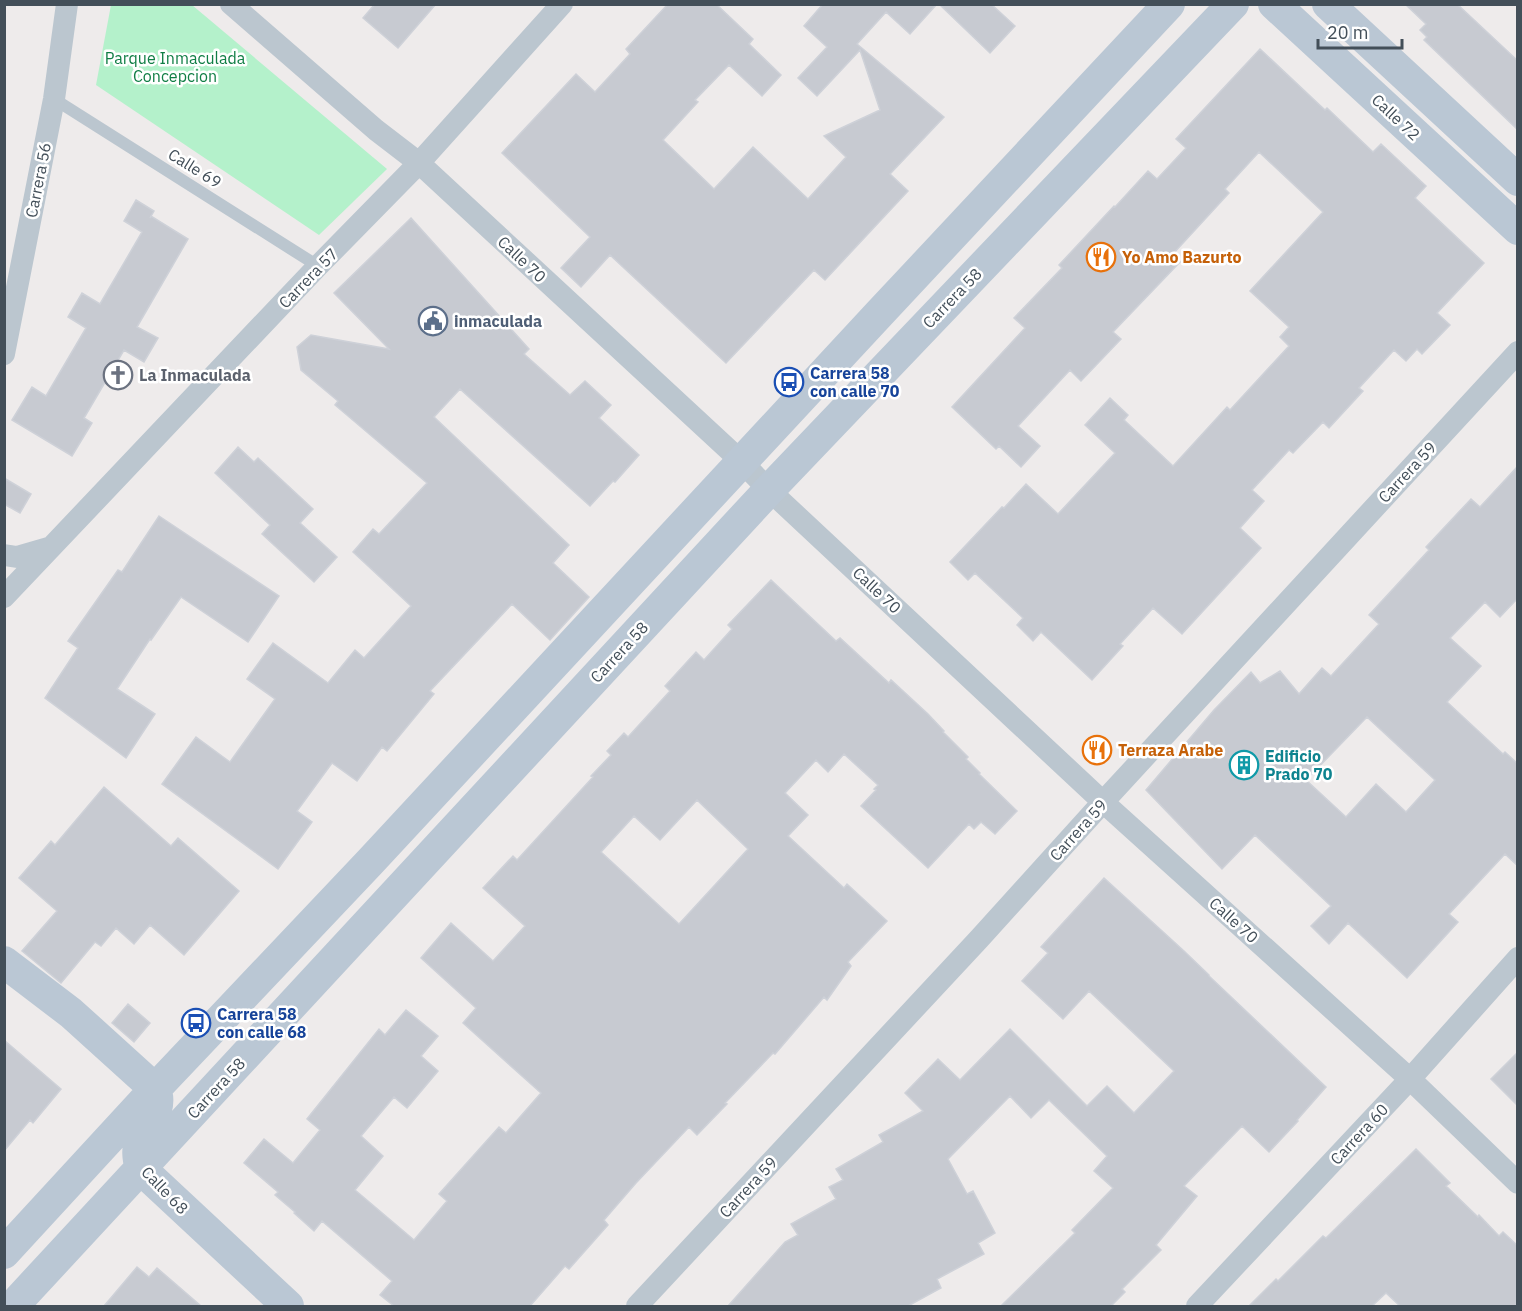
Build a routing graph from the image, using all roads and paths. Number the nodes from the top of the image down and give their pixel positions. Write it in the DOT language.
graph roads {
  1 [pos="67,4"];
  2 [pos="231,4"];
  3 [pos="562,4"];
  4 [pos="1170,4"];
  5 [pos="1233,4"];
  6 [pos="1274,4"];
  7 [pos="1328,4"];
  8 [pos="54,99"];
  9 [pos="419,163"];
  10 [pos="1518,180"];
  11 [pos="1518,229"];
  12 [pos="318,266"];
  13 [pos="1518,352"];
  14 [pos="4,354"];
  15 [pos="742,462"];
  16 [pos="769,490"];
  17 [pos="50,548"];
  18 [pos="4,555"];
  19 [pos="4,597"];
  20 [pos="1103,802"];
  21 [pos="1518,958"];
  22 [pos="4,962"];
  23 [pos="1410,1079"];
  24 [pos="155,1089"];
  25 [pos="141,1169"];
  26 [pos="1518,1183"];
  27 [pos="4,1253"];
  28 [pos="13,1306"];
  29 [pos="288,1306"];
  30 [pos="637,1306"];
  31 [pos="1197,1306"];
  1 -- 8 [label="street, Carrera 56"];
  2 -- 9 [label="street, Calle 70"];
  3 -- 9 [label="street, Carrera 57"];
  4 -- 15 [label="street"];
  5 -- 16 [label="street, Carrera 58"];
  6 -- 11 [label="street, Calle 72"];
  7 -- 10 [label="street"];
  8 -- 12 [label="lane, Calle 69"];
  8 -- 14 [label="street, Carrera 56"];
  9 -- 12 [label="street, Carrera 57"];
  9 -- 15 [label="street, Calle 70"];
  12 -- 17 [label="street, Carrera 57"];
  13 -- 20 [label="street, Carrera 59"];
  15 -- 16 [label="street, Calle 70"];
  15 -- 24 [label="street"];
  16 -- 20 [label="street, Calle 70"];
  16 -- 25 [label="street, Carrera 58"];
  17 -- 18 [label="street"];
  17 -- 19 [label="street, Carrera 57"];
  20 -- 23 [label="street, Calle 70"];
  20 -- 30 [label="street, Carrera 59"];
  21 -- 23 [label="street, Carrera 60"];
  22 -- 24 [label="street"];
  23 -- 26 [label="street, Calle 70"];
  23 -- 31 [label="street, Carrera 60"];
  24 -- 25 [label="street, Calle 68"];
  24 -- 27 [label="street"];
  25 -- 28 [label="street, Carrera 58"];
  25 -- 29 [label="street, Calle 68"];
}
